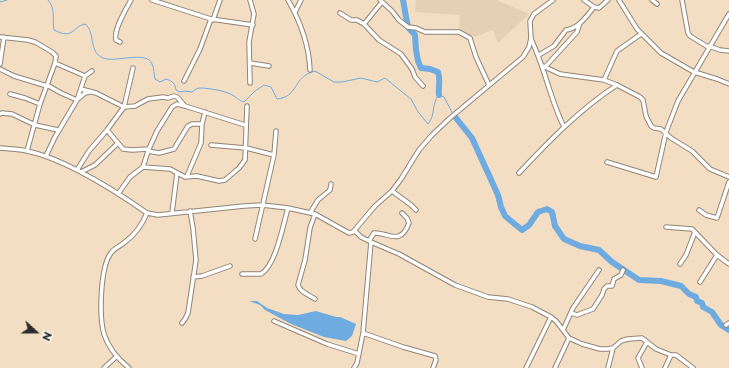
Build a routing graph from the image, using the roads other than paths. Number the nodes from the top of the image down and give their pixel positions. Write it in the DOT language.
graph roads {
  1 [pos="132,0"];
  2 [pos="152,0"];
  3 [pos="220,0"];
  4 [pos="250,0"];
  5 [pos="288,0"];
  6 [pos="301,0"];
  7 [pos="553,0"];
  8 [pos="584,0"];
  9 [pos="608,0"];
  10 [pos="619,0"];
  11 [pos="652,0"];
  12 [pos="682,0"];
  13 [pos="381,1"];
  14 [pos="657,4"];
  15 [pos="594,7"];
  16 [pos="295,12"];
  17 [pos="340,13"];
  18 [pos="729,14"];
  19 [pos="212,20"];
  20 [pos="364,24"];
  21 [pos="580,24"];
  22 [pos="253,25"];
  23 [pos="641,34"];
  24 [pos="2,37"];
  25 [pos="531,38"];
  26 [pos="120,42"];
  27 [pos="709,46"];
  28 [pos="729,51"];
  29 [pos="539,55"];
  30 [pos="1,56"];
  31 [pos="55,63"];
  32 [pos="250,63"];
  33 [pos="0,64"];
  34 [pos="269,66"];
  35 [pos="544,67"];
  36 [pos="133,68"];
  37 [pos="0,69"];
  38 [pos="310,70"];
  39 [pos="92,71"];
  40 [pos="694,72"];
  41 [pos="85,76"];
  42 [pos="604,80"];
  43 [pos="184,82"];
  44 [pos="250,84"];
  45 [pos="617,84"];
  46 [pos="729,84"];
  47 [pos="489,85"];
  48 [pos="47,86"];
  49 [pos="423,86"];
  50 [pos="81,89"];
  51 [pos="91,92"];
  52 [pos="10,94"];
  53 [pos="77,100"];
  54 [pos="40,104"];
  55 [pos="185,106"];
  56 [pos="247,106"];
  57 [pos="124,107"];
  58 [pos="205,112"];
  59 [pos="0,114"];
  60 [pos="202,124"];
  61 [pos="35,125"];
  62 [pos="245,125"];
  63 [pos="564,127"];
  64 [pos="58,130"];
  65 [pos="107,130"];
  66 [pos="276,130"];
  67 [pos="666,132"];
  68 [pos="118,143"];
  69 [pos="211,145"];
  70 [pos="0,148"];
  71 [pos="246,148"];
  72 [pos="148,150"];
  73 [pos="27,151"];
  74 [pos="274,155"];
  75 [pos="46,156"];
  76 [pos="607,162"];
  77 [pos="143,167"];
  78 [pos="79,171"];
  79 [pos="177,173"];
  80 [pos="519,173"];
  81 [pos="187,176"];
  82 [pos="729,177"];
  83 [pos="729,182"];
  84 [pos="331,184"];
  85 [pos="392,191"];
  86 [pos="118,194"];
  87 [pos="262,205"];
  88 [pos="288,208"];
  89 [pos="416,210"];
  90 [pos="699,210"];
  91 [pos="190,211"];
  92 [pos="147,213"];
  93 [pos="310,213"];
  94 [pos="402,213"];
  95 [pos="172,214"];
  96 [pos="315,214"];
  97 [pos="666,227"];
  98 [pos="355,231"];
  99 [pos="695,232"];
  100 [pos="255,239"];
  101 [pos="370,242"];
  102 [pos="717,255"];
  103 [pos="680,264"];
  104 [pos="729,264"];
  105 [pos="230,266"];
  106 [pos="599,270"];
  107 [pos="623,270"];
  108 [pos="242,274"];
  109 [pos="193,277"];
  110 [pos="700,282"];
  111 [pos="315,299"];
  112 [pos="571,313"];
  113 [pos="551,317"];
  114 [pos="274,321"];
  115 [pos="182,322"];
  116 [pos="563,330"];
  117 [pos="363,332"];
  118 [pos="569,338"];
  119 [pos="647,342"];
  120 [pos="613,348"];
  121 [pos="359,354"];
  122 [pos="671,355"];
  123 [pos="117,356"];
  124 [pos="104,368"];
  125 [pos="129,368"];
  126 [pos="354,368"];
  127 [pos="433,368"];
  128 [pos="526,368"];
  129 [pos="555,368"];
  130 [pos="608,368"];
  131 [pos="642,368"];
  132 [pos="665,368"];
  133 [pos="693,368"];
  1 -- 26 [label="street"];
  2 -- 19 [label="street"];
  3 -- 19 [label="street"];
  4 -- 22 [label="street"];
  5 -- 16 [label="street"];
  6 -- 16 [label="street"];
  7 -- 25 [label="street"];
  8 -- 15 [label="street"];
  9 -- 15 [label="street"];
  10 -- 23 [label="street"];
  11 -- 14 [label="street"];
  12 -- 27 [label="street"];
  13 -- 20 [label="street"];
  13 -- 47 [label="street"];
  15 -- 21 [label="street"];
  16 -- 38 [label="street"];
  17 -- 20 [label="street"];
  18 -- 27 [label="street"];
  19 -- 22 [label="street"];
  19 -- 43 [label="street"];
  20 -- 49 [label="street"];
  21 -- 29 [label="street"];
  21 -- 35 [label="street"];
  22 -- 32 [label="street"];
  23 -- 40 [label="street"];
  23 -- 42 [label="street"];
  24 -- 30 [label="street"];
  24 -- 31 [label="street"];
  25 -- 29 [label="street"];
  25 -- 47 [label="street"];
  27 -- 28 [label="street"];
  27 -- 40 [label="street"];
  29 -- 35 [label="street"];
  30 -- 33 [label="street"];
  31 -- 41 [label="street"];
  31 -- 48 [label="street"];
  32 -- 34 [label="street"];
  32 -- 44 [label="street"];
  35 -- 42 [label="street"];
  35 -- 63 [label="street"];
  36 -- 57 [label="street"];
  37 -- 48 [label="street"];
  39 -- 41 [label="street"];
  40 -- 46 [label="street"];
  40 -- 67 [label="street"];
  41 -- 50 [label="street"];
  42 -- 45 [label="street"];
  45 -- 63 [label="street"];
  45 -- 67 [label="street"];
  47 -- 85 [label="street"];
  48 -- 53 [label="street"];
  48 -- 54 [label="street"];
  50 -- 51 [label="street"];
  50 -- 53 [label="street"];
  51 -- 53 [label="street"];
  51 -- 57 [label="street"];
  52 -- 54 [label="street"];
  53 -- 64 [label="street"];
  54 -- 61 [label="street"];
  55 -- 57 [label="street"];
  55 -- 58 [label="street"];
  55 -- 72 [label="street"];
  56 -- 62 [label="street"];
  57 -- 65 [label="street"];
  58 -- 60 [label="street"];
  58 -- 62 [label="street"];
  59 -- 61 [label="street"];
  60 -- 72 [label="street"];
  60 -- 81 [label="street"];
  61 -- 64 [label="street"];
  61 -- 73 [label="street"];
  62 -- 71 [label="street"];
  63 -- 80 [label="street"];
  64 -- 75 [label="street"];
  65 -- 68 [label="street"];
  65 -- 78 [label="street"];
  66 -- 74 [label="street"];
  67 -- 76 [label="street"];
  67 -- 82 [label="street"];
  68 -- 72 [label="street"];
  68 -- 78 [label="street"];
  69 -- 71 [label="street"];
  70 -- 73 [label="street"];
  71 -- 74 [label="street"];
  71 -- 81 [label="street"];
  72 -- 77 [label="street"];
  73 -- 75 [label="street"];
  74 -- 87 [label="street"];
  75 -- 78 [label="street"];
  77 -- 79 [label="street"];
  77 -- 86 [label="street"];
  78 -- 86 [label="street"];
  79 -- 81 [label="street"];
  79 -- 95 [label="street"];
  83 -- 90 [label="street"];
  84 -- 93 [label="street"];
  85 -- 89 [label="street"];
  85 -- 98 [label="street"];
  86 -- 92 [label="street"];
  87 -- 88 [label="street"];
  87 -- 91 [label="street"];
  87 -- 100 [label="street"];
  88 -- 93 [label="street"];
  88 -- 108 [label="street"];
  91 -- 95 [label="street"];
  91 -- 109 [label="street"];
  92 -- 95 [label="street"];
  92 -- 123 [label="street"];
  93 -- 96 [label="street"];
  94 -- 101 [label="street"];
  96 -- 98 [label="street"];
  96 -- 111 [label="street"];
  97 -- 99 [label="street"];
  98 -- 101 [label="street"];
  99 -- 102 [label="street"];
  99 -- 103 [label="street"];
  101 -- 113 [label="street"];
  101 -- 117 [label="street"];
  102 -- 104 [label="street"];
  102 -- 110 [label="street"];
  105 -- 109 [label="street"];
  106 -- 112 [label="street"];
  107 -- 112 [label="street"];
  109 -- 115 [label="street"];
  112 -- 116 [label="street"];
  113 -- 116 [label="street"];
  113 -- 128 [label="street"];
  114 -- 121 [label="street"];
  116 -- 118 [label="street"];
  117 -- 121 [label="street"];
  117 -- 127 [label="street"];
  118 -- 120 [label="street"];
  118 -- 129 [label="street"];
  119 -- 120 [label="street"];
  119 -- 122 [label="street"];
  119 -- 131 [label="street"];
  120 -- 130 [label="street"];
  121 -- 126 [label="street"];
  122 -- 132 [label="street"];
  122 -- 133 [label="street"];
  123 -- 124 [label="street"];
  123 -- 125 [label="street"];
}
